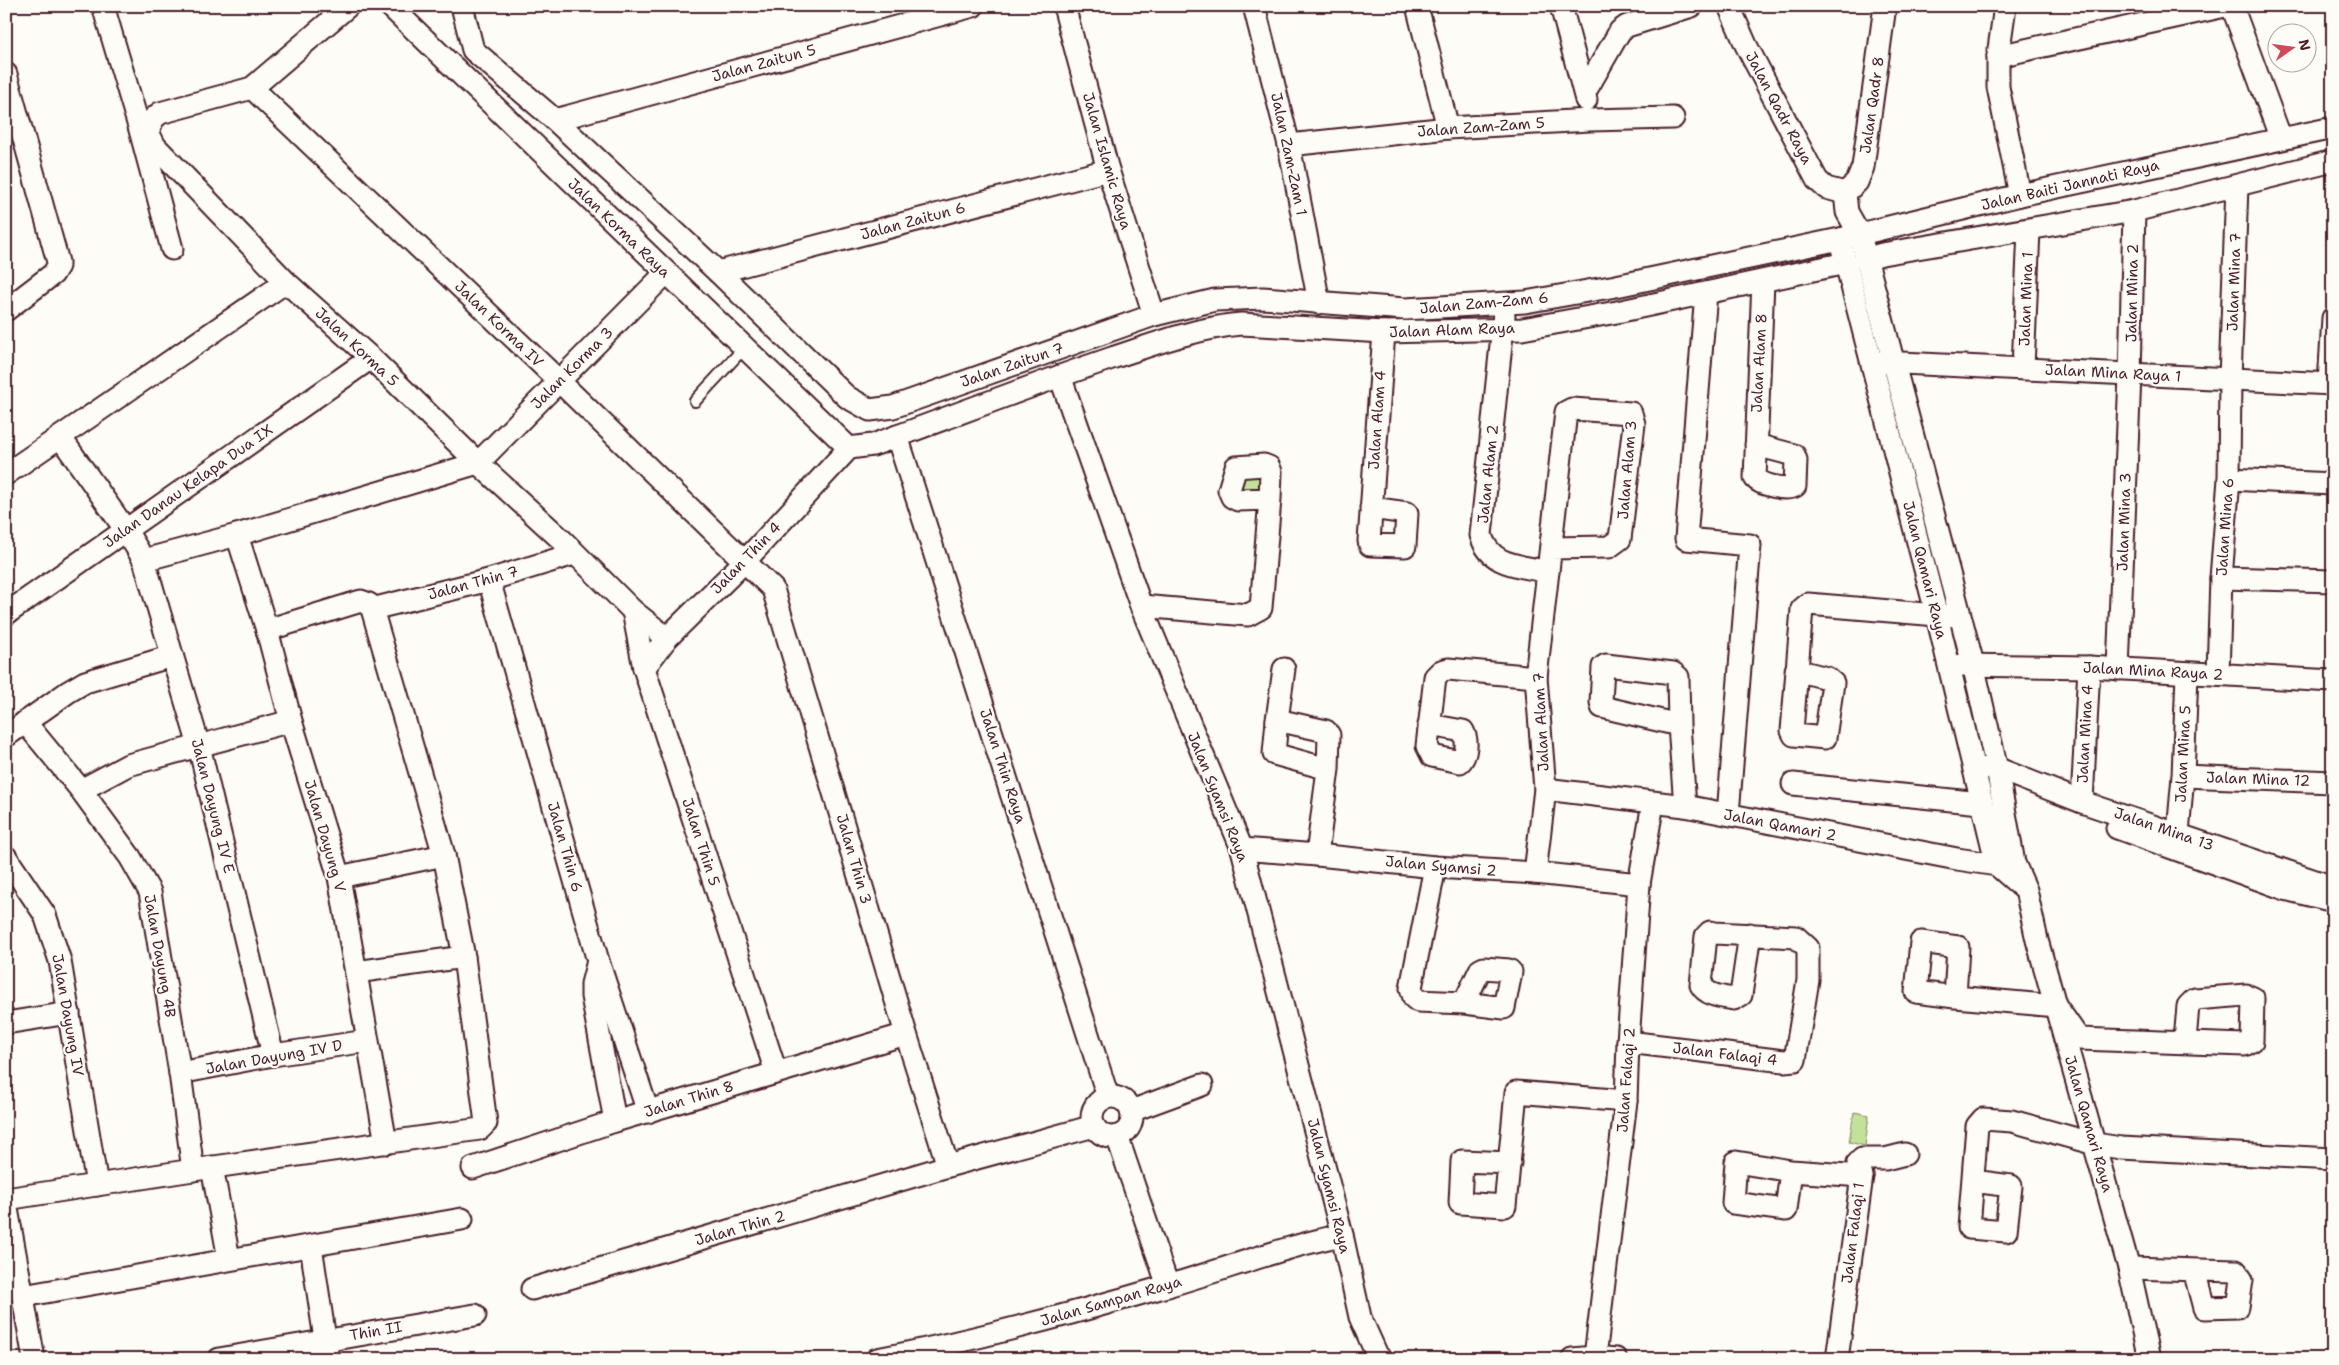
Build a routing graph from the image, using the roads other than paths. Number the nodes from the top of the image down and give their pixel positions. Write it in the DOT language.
graph roads {
  1 [pos="103,6"];
  2 [pos="348,6"];
  3 [pos="390,6"];
  4 [pos="462,6"];
  5 [pos="973,6"];
  6 [pos="1064,6"];
  7 [pos="1254,6"];
  8 [pos="1417,6"];
  9 [pos="1561,6"];
  10 [pos="1692,6"];
  11 [pos="1729,6"];
  12 [pos="2005,6"];
  13 [pos="2225,6"];
  14 [pos="2232,6"];
  15 [pos="1884,7"];
  16 [pos="1998,56"];
  17 [pos="6,74"];
  18 [pos="252,88"];
  19 [pos="1585,92"];
  20 [pos="1673,118"];
  21 [pos="555,120"];
  22 [pos="1590,120"];
  23 [pos="1448,128"];
  24 [pos="2333,128"];
  25 [pos="144,132"];
  26 [pos="2281,139"];
  27 [pos="1289,145"];
  28 [pos="2333,162"];
  29 [pos="1108,170"];
  30 [pos="2237,186"];
  31 [pos="2020,195"];
  32 [pos="1846,202"];
  33 [pos="2134,211"];
  34 [pos="2029,230"];
  35 [pos="1850,237"];
  36 [pos="172,249"];
  37 [pos="1855,261"];
  38 [pos="718,272"];
  39 [pos="666,273"];
  40 [pos="1763,281"];
  41 [pos="286,282"];
  42 [pos="1706,293"];
  43 [pos="1319,303"];
  44 [pos="1504,304"];
  45 [pos="6,310"];
  46 [pos="1154,315"];
  47 [pos="2333,318"];
  48 [pos="1504,330"];
  49 [pos="1384,332"];
  50 [pos="744,348"];
  51 [pos="371,358"];
  52 [pos="1872,362"];
  53 [pos="1894,362"];
  54 [pos="2024,368"];
  55 [pos="2130,375"];
  56 [pos="1060,376"];
  57 [pos="2230,379"];
  58 [pos="560,381"];
  59 [pos="2331,384"];
  60 [pos="695,401"];
  61 [pos="897,436"];
  62 [pos="61,438"];
  63 [pos="1756,445"];
  64 [pos="849,448"];
  65 [pos="478,463"];
  66 [pos="6,474"];
  67 [pos="2229,478"];
  68 [pos="2333,484"];
  69 [pos="1270,499"];
  70 [pos="1371,508"];
  71 [pos="125,529"];
  72 [pos="237,535"];
  73 [pos="1551,548"];
  74 [pos="574,554"];
  75 [pos="144,560"];
  76 [pos="745,561"];
  77 [pos="1548,572"];
  78 [pos="2221,578"];
  79 [pos="488,580"];
  80 [pos="2333,581"];
  81 [pos="1141,606"];
  82 [pos="372,609"];
  83 [pos="633,611"];
  84 [pos="6,614"];
  85 [pos="1937,616"];
  86 [pos="1960,616"];
  87 [pos="267,630"];
  88 [pos="667,638"];
  89 [pos="172,656"];
  90 [pos="1973,664"];
  91 [pos="1949,667"];
  92 [pos="2089,667"];
  93 [pos="644,668"];
  94 [pos="1284,669"];
  95 [pos="2118,669"];
  96 [pos="1796,670"];
  97 [pos="2188,674"];
  98 [pos="2218,674"];
  99 [pos="1536,677"];
  100 [pos="2333,681"];
  101 [pos="291,720"];
  102 [pos="1277,720"];
  103 [pos="26,722"];
  104 [pos="1429,725"];
  105 [pos="1679,725"];
  106 [pos="6,736"];
  107 [pos="199,746"];
  108 [pos="1328,769"];
  109 [pos="2183,776"];
  110 [pos="1999,779"];
  111 [pos="2333,782"];
  112 [pos="1793,784"];
  113 [pos="1977,785"];
  114 [pos="1545,789"];
  115 [pos="81,790"];
  116 [pos="2082,802"];
  117 [pos="1653,803"];
  118 [pos="1685,806"];
  119 [pos="1728,814"];
  120 [pos="2178,833"];
  121 [pos="1242,850"];
  122 [pos="444,855"];
  123 [pos="1317,855"];
  124 [pos="6,857"];
  125 [pos="2006,864"];
  126 [pos="1435,867"];
  127 [pos="1535,873"];
  128 [pos="339,877"];
  129 [pos="1639,884"];
  130 [pos="2333,887"];
  131 [pos="2333,900"];
  132 [pos="1750,934"];
  133 [pos="464,957"];
  134 [pos="598,961"];
  135 [pos="356,972"];
  136 [pos="1955,997"];
  137 [pos="1464,1003"];
  138 [pos="2056,1006"];
  139 [pos="69,1014"];
  140 [pos="6,1023"];
  141 [pos="906,1034"];
  142 [pos="367,1041"];
  143 [pos="1628,1042"];
  144 [pos="2185,1042"];
  145 [pos="273,1055"];
  146 [pos="776,1072"];
  147 [pos="180,1073"];
  148 [pos="1202,1085"];
  149 [pos="1108,1097"];
  150 [pos="1626,1101"];
  151 [pos="1131,1111"];
  152 [pos="648,1112"];
  153 [pos="616,1121"];
  154 [pos="1094,1126"];
  155 [pos="1117,1136"];
  156 [pos="386,1143"];
  157 [pos="2095,1144"];
  158 [pos="1905,1154"];
  159 [pos="2333,1159"];
  160 [pos="1510,1163"];
  161 [pos="948,1166"];
  162 [pos="202,1168"];
  163 [pos="473,1168"];
  164 [pos="1791,1171"];
  165 [pos="1862,1176"];
  166 [pos="1973,1181"];
  167 [pos="97,1184"];
  168 [pos="6,1201"];
  169 [pos="462,1219"];
  170 [pos="1342,1236"];
  171 [pos="311,1246"];
  172 [pos="229,1259"];
  173 [pos="2129,1268"];
  174 [pos="2194,1270"];
  175 [pos="1168,1286"];
  176 [pos="532,1289"];
  177 [pos="23,1296"];
  178 [pos="475,1315"];
  179 [pos="326,1349"];
  180 [pos="956,1352"];
  181 [pos="1595,1357"];
  182 [pos="34,1359"];
  183 [pos="219,1359"];
  184 [pos="877,1359"];
  185 [pos="1381,1359"];
  186 [pos="1572,1359"];
  187 [pos="1616,1359"];
  188 [pos="1837,1359"];
  189 [pos="2148,1359"];
  1 -- 25 [label="street"];
  2 -- 18 [label="street"];
  3 -- 39 [label="street, Jalan Korma Raya"];
  4 -- 21 [label="street"];
  5 -- 21 [label="street, Jalan Zaitun 5"];
  6 -- 29 [label="street, Jalan Islamic Raya"];
  7 -- 27 [label="street, Jalan Zam-Zam 1"];
  8 -- 23 [label="street"];
  9 -- 19 [label="street"];
  10 -- 19 [label="street"];
  11 -- 32 [label="street, Jalan Qadr Raya"];
  12 -- 16 [label="street"];
  13 -- 16 [label="street"];
  14 -- 26 [label="street"];
  15 -- 32 [label="street, Jalan Qadr 8"];
  16 -- 31 [label="street"];
  17 -- 45 [label="street"];
  18 -- 25 [label="street"];
  18 -- 58 [label="street, Jalan Korma IV"];
  19 -- 22 [label="street"];
  20 -- 22 [label="street, Jalan Zam-Zam 5"];
  21 -- 38 [label="street"];
  22 -- 23 [label="street, Jalan Zam-Zam 5"];
  23 -- 27 [label="street, Jalan Zam-Zam 5"];
  24 -- 26 [label="street, Jalan Baiti Jannati Raya"];
  25 -- 36 [label="street"];
  25 -- 41 [label="street, Jalan Korma 5"];
  26 -- 31 [label="street, Jalan Baiti Jannati Raya"];
  27 -- 43 [label="street, Jalan Zam-Zam 1"];
  28 -- 30 [label="street, Jalan Alam Raya"];
  29 -- 38 [label="street, Jalan Zaitun 6"];
  29 -- 46 [label="street, Jalan Islamic Raya"];
  30 -- 33 [label="street, Jalan Alam Raya"];
  30 -- 57 [label="street, Jalan Mina 7"];
  31 -- 35 [label="street, Jalan Baiti Jannati Raya"];
  32 -- 35 [label="street, Jalan Qamari Raya"];
  33 -- 34 [label="street, Jalan Alam Raya"];
  33 -- 55 [label="street, Jalan Mina 2"];
  34 -- 37 [label="street, Jalan Alam Raya"];
  34 -- 54 [label="street, Jalan Mina 1"];
  35 -- 37 [label="street, Jalan Qamari Raya"];
  35 -- 44 [label="street, Jalan Zam-Zam 6"];
  37 -- 40 [label="street, Jalan Alam Raya"];
  37 -- 52 [label="street, Jalan Qamari Raya"];
  37 -- 53 [label="street, Jalan Qamari Raya"];
  38 -- 46 [label="street, Jalan Zaitun 7"];
  39 -- 50 [label="street, Jalan Korma Raya"];
  39 -- 58 [label="street, Jalan Korma 3"];
  40 -- 42 [label="street, Jalan Alam Raya"];
  40 -- 63 [label="street, Jalan Alam 8"];
  41 -- 51 [label="street, Jalan Korma 5"];
  41 -- 62 [label="street"];
  42 -- 48 [label="street, Jalan Alam Raya"];
  42 -- 119 [label="street"];
  43 -- 44 [label="street, Jalan Zam-Zam 6"];
  43 -- 46 [label="street, Jalan Zam-Zam 6"];
  44 -- 48 [label="street, Jalan Alam 2"];
  47 -- 59 [label="street"];
  48 -- 49 [label="street, Jalan Alam Raya"];
  48 -- 77 [label="street, Jalan Alam 2"];
  49 -- 56 [label="street, Jalan Alam Raya"];
  49 -- 70 [label="street, Jalan Alam 4"];
  50 -- 60 [label="lane"];
  50 -- 64 [label="street, Jalan Korma Raya"];
  51 -- 65 [label="street, Jalan Korma 5"];
  51 -- 71 [label="street, Jalan Danau Kelapa Dua IX"];
  52 -- 53 [label="street, Jalan Mina Raya 1"];
  52 -- 85 [label="street, Jalan Qamari Raya"];
  53 -- 54 [label="street, Jalan Mina Raya 1"];
  53 -- 86 [label="street, Jalan Qamari Raya"];
  54 -- 55 [label="street, Jalan Mina Raya 1"];
  55 -- 57 [label="street, Jalan Mina Raya 1"];
  55 -- 95 [label="street, Jalan Mina 3"];
  56 -- 61 [label="street, Jalan Alam Raya"];
  56 -- 81 [label="street, Jalan Syamsi Raya"];
  57 -- 59 [label="street, Jalan Mina Raya 1"];
  57 -- 67 [label="street, Jalan Mina 6"];
  58 -- 65 [label="street, Jalan Korma 3"];
  58 -- 76 [label="street, Jalan Korma IV"];
  61 -- 64 [label="street, Jalan Alam Raya"];
  61 -- 149 [label="street, Jalan Thin Raya"];
  62 -- 66 [label="street"];
  62 -- 71 [label="street, Jalan Dayung IV E"];
  64 -- 76 [label="street, Jalan Thin 4"];
  65 -- 72 [label="street"];
  65 -- 74 [label="street, Jalan Korma 5"];
  67 -- 68 [label="street"];
  67 -- 78 [label="street, Jalan Mina 6"];
  69 -- 81 [label="street"];
  71 -- 75 [label="street, Jalan Dayung IV E"];
  71 -- 84 [label="street, Jalan Danau Kelapa Dua IX"];
  72 -- 75 [label="street"];
  72 -- 87 [label="street, Jalan Dayung V"];
  73 -- 73 [label="street, Jalan Alam 3"];
  73 -- 77 [label="street, Jalan Alam 3"];
  74 -- 79 [label="street, Jalan Thin 7"];
  74 -- 83 [label="street, Jalan Korma 5"];
  75 -- 89 [label="street, Jalan Dayung IV E"];
  76 -- 88 [label="street, Jalan Thin 4"];
  76 -- 141 [label="street, Jalan Thin 3"];
  77 -- 99 [label="street, Jalan Alam 7"];
  78 -- 80 [label="street"];
  78 -- 98 [label="street, Jalan Mina 6"];
  79 -- 82 [label="street, Jalan Thin 7"];
  79 -- 134 [label="street, Jalan Thin 6"];
  81 -- 121 [label="street, Jalan Syamsi Raya"];
  82 -- 87 [label="street"];
  82 -- 122 [label="street"];
  83 -- 88 [label="street, Jalan Korma 5"];
  83 -- 93 [label="street, Jalan Thin 5"];
  85 -- 86 [label="street"];
  85 -- 91 [label="street, Jalan Qamari Raya"];
  85 -- 96 [label="street"];
  86 -- 90 [label="street, Jalan Qamari Raya"];
  87 -- 101 [label="street, Jalan Dayung V"];
  88 -- 93 [label="street, Jalan Thin 4"];
  89 -- 103 [label="street"];
  89 -- 107 [label="street, Jalan Dayung IV E"];
  90 -- 91 [label="street, Jalan Mina Raya 2"];
  90 -- 92 [label="street, Jalan Mina Raya 2"];
  90 -- 110 [label="street, Jalan Qamari Raya"];
  91 -- 113 [label="street, Jalan Qamari Raya"];
  92 -- 95 [label="street, Jalan Mina Raya 2"];
  92 -- 116 [label="street, Jalan Mina 4"];
  93 -- 146 [label="street, Jalan Thin 5"];
  94 -- 102 [label="street"];
  95 -- 97 [label="street, Jalan Mina Raya 2"];
  97 -- 98 [label="street, Jalan Mina Raya 2"];
  97 -- 109 [label="street, Jalan Mina 5"];
  98 -- 100 [label="street, Jalan Mina Raya 2"];
  99 -- 104 [label="street"];
  99 -- 114 [label="street, Jalan Alam 7"];
  101 -- 107 [label="street"];
  101 -- 128 [label="street, Jalan Dayung V"];
  102 -- 108 [label="street"];
  102 -- 108 [label="street"];
  103 -- 106 [label="street"];
  103 -- 115 [label="street, Jalan Dayung 4B"];
  105 -- 118 [label="street"];
  107 -- 115 [label="street"];
  107 -- 145 [label="street, Jalan Dayung IV E"];
  108 -- 123 [label="street"];
  109 -- 111 [label="street, Jalan Mina 12"];
  109 -- 120 [label="street, Jalan Mina 5"];
  110 -- 113 [label="street"];
  110 -- 116 [label="street, Jalan Mina 13"];
  110 -- 125 [label="street, Jalan Qamari Raya"];
  110 -- 131 [label="street"];
  112 -- 113 [label="street"];
  113 -- 125 [label="street, Jalan Qamari Raya"];
  114 -- 117 [label="street, Jalan Qamari 2"];
  114 -- 127 [label="street, Jalan Alam 7"];
  115 -- 147 [label="street, Jalan Dayung 4B"];
  116 -- 120 [label="street, Jalan Mina 13"];
  117 -- 118 [label="street, Jalan Qamari 2"];
  117 -- 129 [label="street, Jalan Falaqi 2"];
  118 -- 119 [label="street, Jalan Qamari 2"];
  119 -- 125 [label="street, Jalan Qamari 2"];
  120 -- 130 [label="street, Jalan Mina 13"];
  121 -- 123 [label="street, Jalan Syamsi 2"];
  121 -- 170 [label="street, Jalan Syamsi Raya"];
  122 -- 128 [label="street"];
  122 -- 133 [label="street"];
  123 -- 126 [label="street, Jalan Syamsi 2"];
  124 -- 139 [label="street, Jalan Dayung IV"];
  125 -- 138 [label="street, Jalan Qamari Raya"];
  126 -- 127 [label="street, Jalan Syamsi 2"];
  126 -- 137 [label="street"];
  127 -- 129 [label="street, Jalan Syamsi 2"];
  128 -- 135 [label="street, Jalan Dayung V"];
  129 -- 143 [label="street, Jalan Falaqi 2"];
  132 -- 143 [label="street, Jalan Falaqi 4"];
  133 -- 135 [label="street"];
  133 -- 156 [label="street"];
  134 -- 152 [label="street, Jalan Thin 6"];
  134 -- 153 [label="street"];
  135 -- 142 [label="street, Jalan Dayung V"];
  136 -- 138 [label="street"];
  138 -- 144 [label="street"];
  138 -- 157 [label="street, Jalan Qamari Raya"];
  139 -- 140 [label="street"];
  139 -- 167 [label="street, Jalan Dayung IV"];
  141 -- 146 [label="street, Jalan Thin 8"];
  141 -- 161 [label="street, Jalan Thin 3"];
  142 -- 145 [label="street, Jalan Dayung IV D"];
  142 -- 156 [label="street, Jalan Dayung V"];
  143 -- 150 [label="street, Jalan Falaqi 2"];
  145 -- 147 [label="street, Jalan Dayung IV D"];
  146 -- 152 [label="street, Jalan Thin 8"];
  147 -- 162 [label="street, Jalan Dayung 4B"];
  148 -- 151 [label="street"];
  149 -- 151 [label="street"];
  149 -- 154 [label="street"];
  150 -- 160 [label="street"];
  150 -- 181 [label="street, Jalan Falaqi 2"];
  151 -- 155 [label="street"];
  152 -- 153 [label="street, Jalan Thin 8"];
  153 -- 163 [label="street, Jalan Thin 8"];
  154 -- 155 [label="street"];
  154 -- 161 [label="street, Jalan Thin 2"];
  155 -- 175 [label="street"];
  156 -- 162 [label="street"];
  157 -- 159 [label="street"];
  157 -- 166 [label="street"];
  157 -- 173 [label="street, Jalan Qamari Raya"];
  158 -- 165 [label="street"];
  161 -- 176 [label="street, Jalan Thin 2"];
  162 -- 167 [label="street"];
  162 -- 172 [label="street, Jalan Dayung 4B"];
  164 -- 165 [label="street, Jalan Falaqi 1"];
  165 -- 188 [label="street, Jalan Falaqi 1"];
  167 -- 168 [label="street"];
  168 -- 177 [label="street"];
  169 -- 171 [label="street"];
  170 -- 175 [label="street, Jalan Sampan Raya"];
  170 -- 185 [label="street, Jalan Syamsi Raya"];
  171 -- 172 [label="street"];
  171 -- 179 [label="street"];
  172 -- 177 [label="street"];
  173 -- 174 [label="street"];
  173 -- 189 [label="street, Jalan Qamari Raya"];
  175 -- 180 [label="street, Jalan Sampan Raya"];
  177 -- 182 [label="street"];
  178 -- 179 [label="street, Thin II"];
  179 -- 183 [label="street, Thin II"];
  180 -- 184 [label="street, Jalan Sampan Raya"];
  181 -- 186 [label="street"];
  181 -- 187 [label="street"];
}
